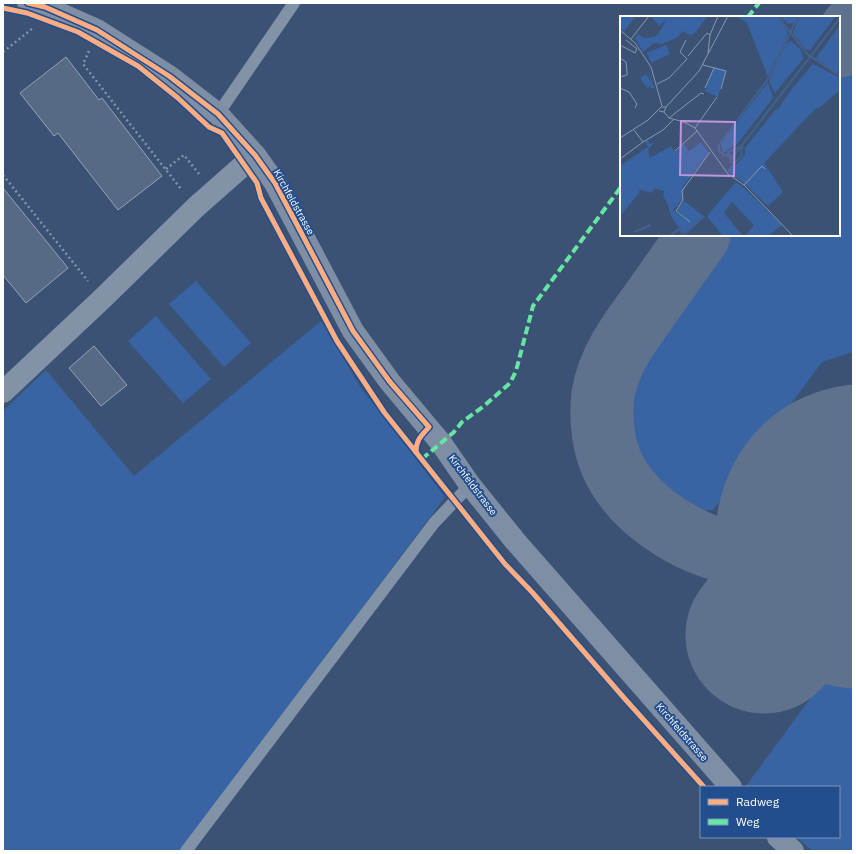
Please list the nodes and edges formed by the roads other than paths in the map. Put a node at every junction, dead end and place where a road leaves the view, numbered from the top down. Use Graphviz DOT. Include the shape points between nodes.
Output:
graph roads {
  1 [pos="294,3"];
  2 [pos="37,5"];
  3 [pos="218,114"];
  4 [pos="255,155"];
  5 [pos="3,392"];
  6 [pos="470,485"];
  7 [pos="730,786"];
  8 [pos="779,838"];
  9 [pos="186,851"];
  10 [pos="793,851"];
  1 -- 3 [label="lane"];
  2 -- 3 [label="street, Kirchfeldstrasse" via="97,30 169,76"];
  3 -- 4 [label="street, Kirchfeldstrasse"];
  4 -- 5 [label="street" via="196,207"];
  4 -- 6 [label="street, Kirchfeldstrasse" via="275,183 353,331 390,382 441,443"];
  6 -- 7 [label="street, Kirchfeldstrasse" via="526,553"];
  6 -- 9 [label="lane" via="434,523"];
  8 -- 10 [label="street"];
}
